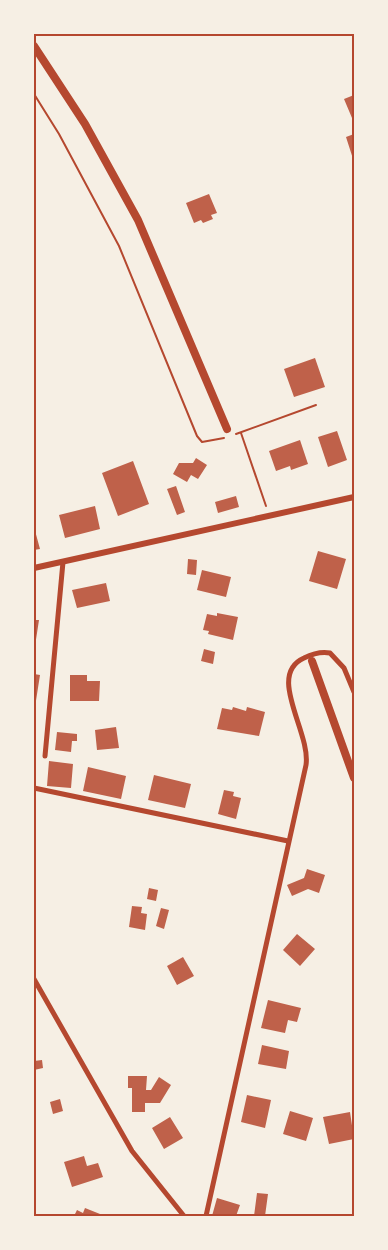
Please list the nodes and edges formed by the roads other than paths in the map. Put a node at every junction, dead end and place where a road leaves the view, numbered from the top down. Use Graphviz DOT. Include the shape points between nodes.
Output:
graph roads {
  1 [pos="34,46"];
  2 [pos="230,432"];
  3 [pos="354,497"];
  4 [pos="63,562"];
  5 [pos="34,568"];
  6 [pos="312,661"];
  7 [pos="354,692"];
  8 [pos="45,756"];
  9 [pos="354,778"];
  10 [pos="34,788"];
  11 [pos="288,841"];
  12 [pos="34,979"];
  13 [pos="184,1216"];
  14 [pos="206,1216"];
  1 -- 2 [label="main road" via="85,124 138,220"];
  3 -- 4 [label="street"];
  4 -- 5 [label="street"];
  4 -- 8 [label="street"];
  6 -- 9 [label="main road"];
  7 -- 11 [label="street" via="344,668 330,653 315,654 290,668 288,690 304,738 307,761"];
  10 -- 11 [label="street"];
  11 -- 14 [label="street"];
  12 -- 13 [label="street" via="132,1151"];
}
